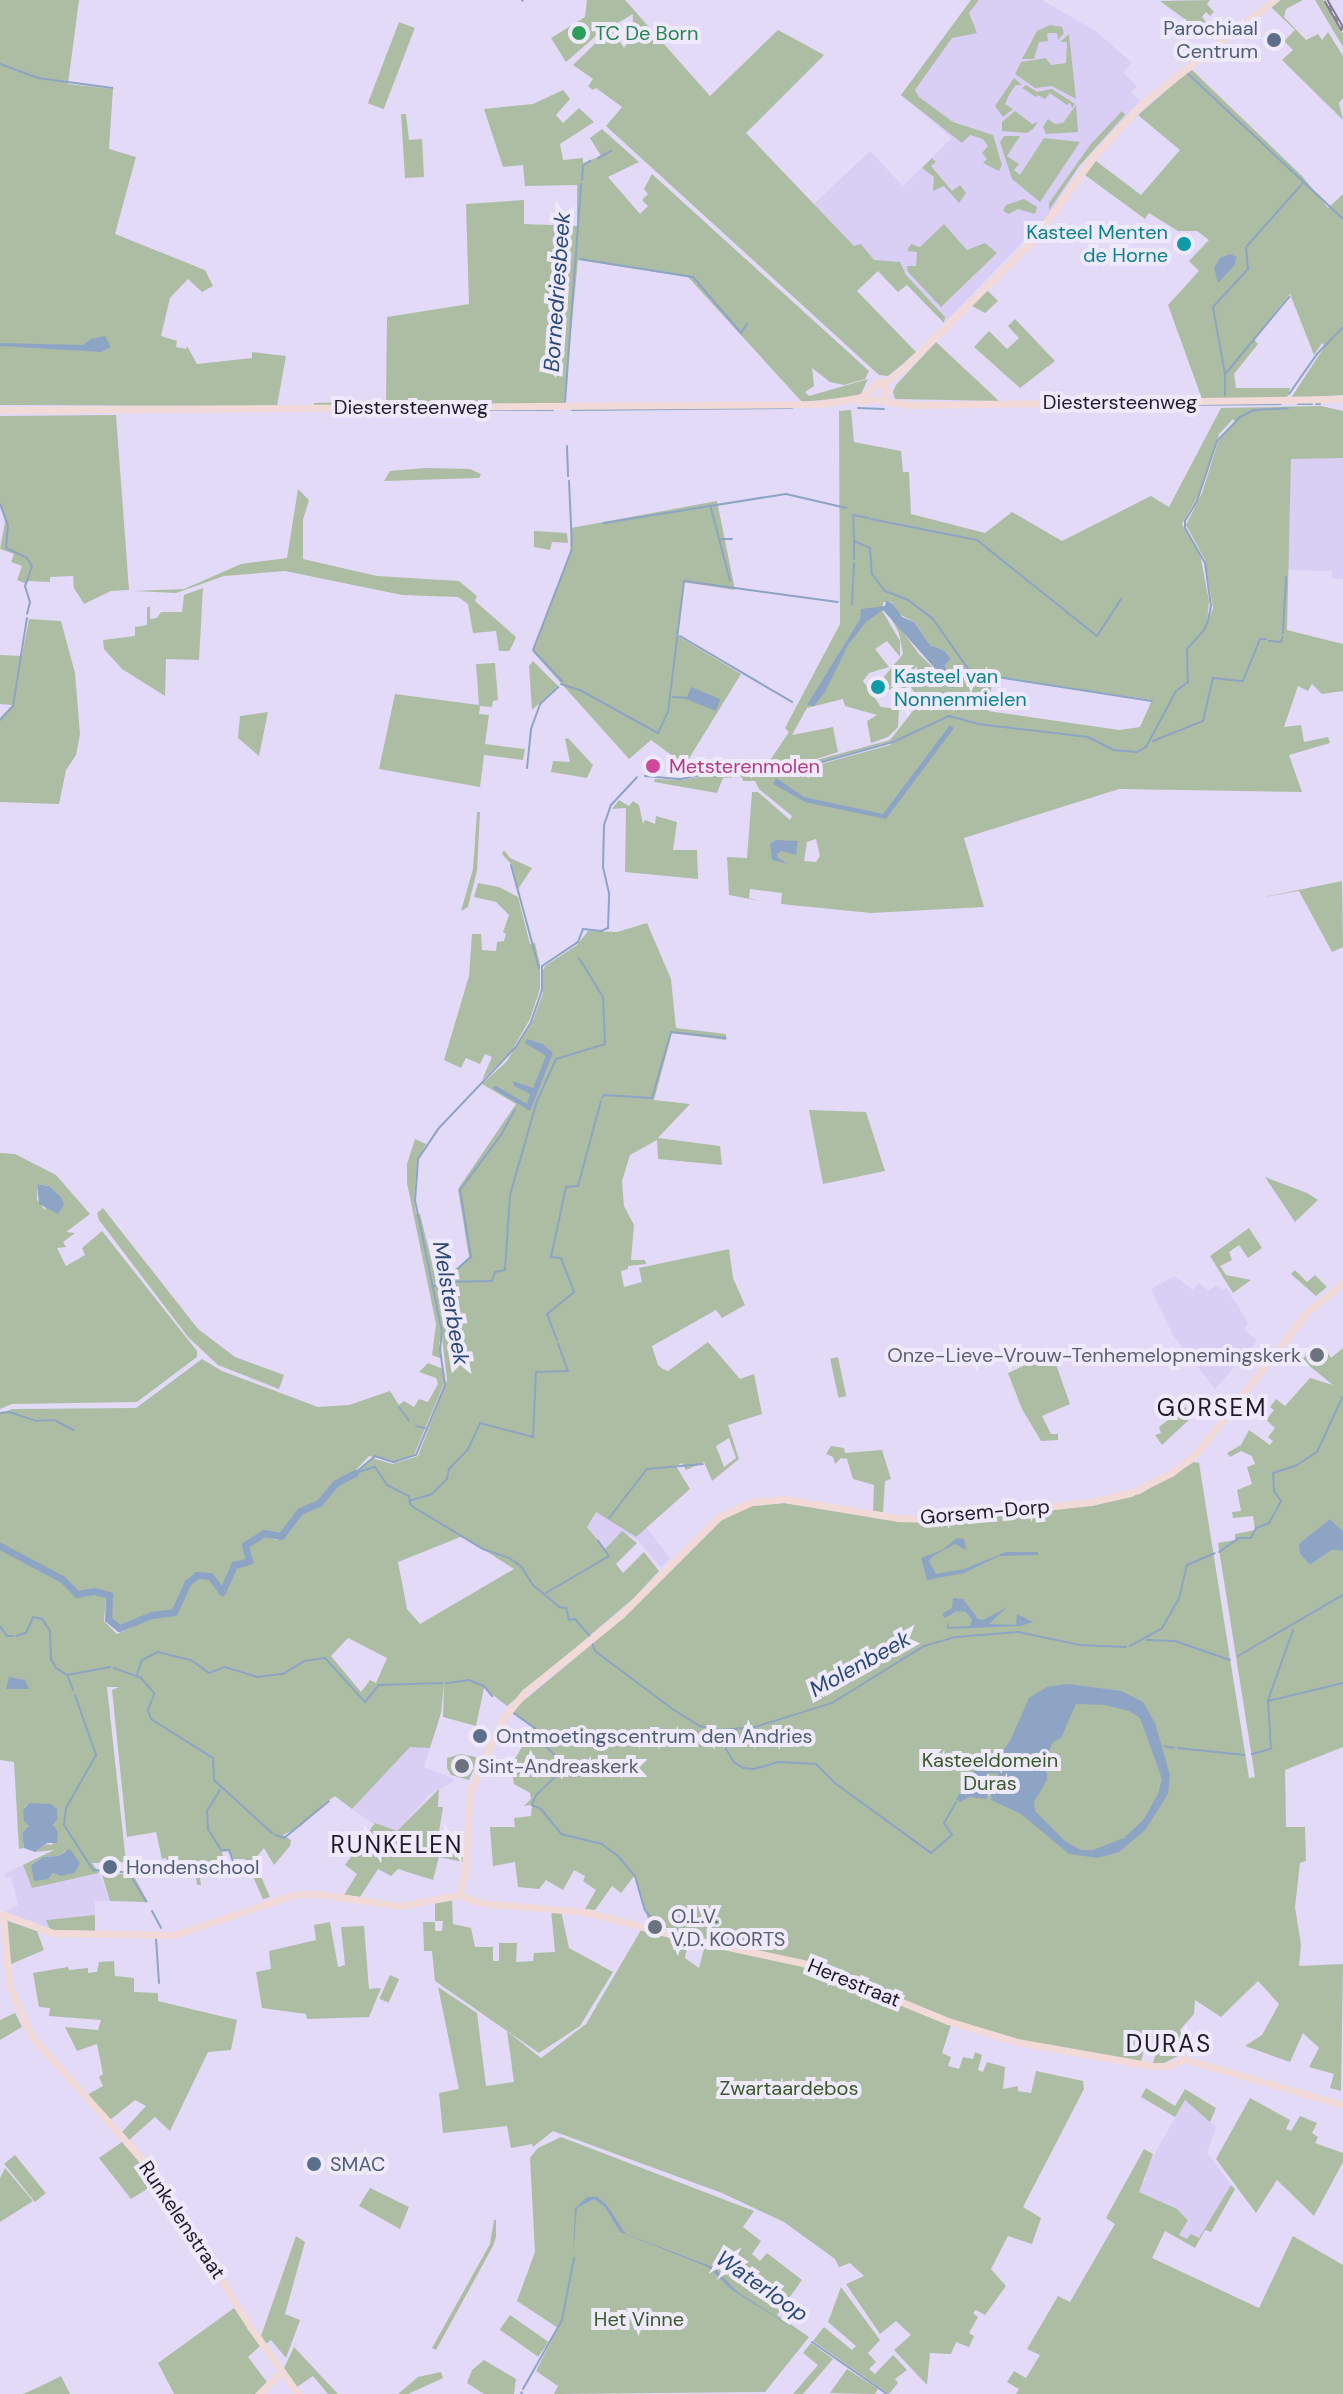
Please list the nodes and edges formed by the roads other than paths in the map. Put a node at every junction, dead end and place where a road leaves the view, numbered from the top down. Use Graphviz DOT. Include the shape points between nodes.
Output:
graph roads {
  1 [pos="1274,0"];
  2 [pos="885,392"];
  3 [pos="870,396"];
  4 [pos="1343,401"];
  5 [pos="0,410"];
  6 [pos="1343,1283"];
  7 [pos="459,1895"];
  8 [pos="2,1914"];
  9 [pos="1343,2105"];
  10 [pos="281,2372"];
  11 [pos="259,2394"];
  12 [pos="298,2394"];
  1 -- 2 [label="street" via="1144,102 1088,163 1033,240"];
  2 -- 3 [label="street, Diestersteenweg"];
  2 -- 3 [label="street" via="873,383"];
  2 -- 4 [label="street, Diestersteenweg" via="897,405"];
  3 -- 5 [label="street, Diestersteenweg" via="822,404"];
  6 -- 7 [label="street, Gorsem-Dorp" via="1306,1313 1205,1446 1150,1485 1101,1501 926,1519 784,1499 751,1502 705,1527 634,1602 518,1699 490,1741 469,1799"];
  7 -- 8 [label="street" via="400,1906 312,1894 286,1896 174,1935 53,1933"];
  7 -- 9 [label="street, Herestraat" via="481,1903 586,1912 803,1963 968,2029 1017,2042 1153,2066 1184,2059"];
  8 -- 10 [label="street, Runkelenstraat" via="7,1974 16,2008 32,2037 158,2177"];
  10 -- 11 [label="street"];
  10 -- 12 [label="street, Runkelenstraat"];
}
